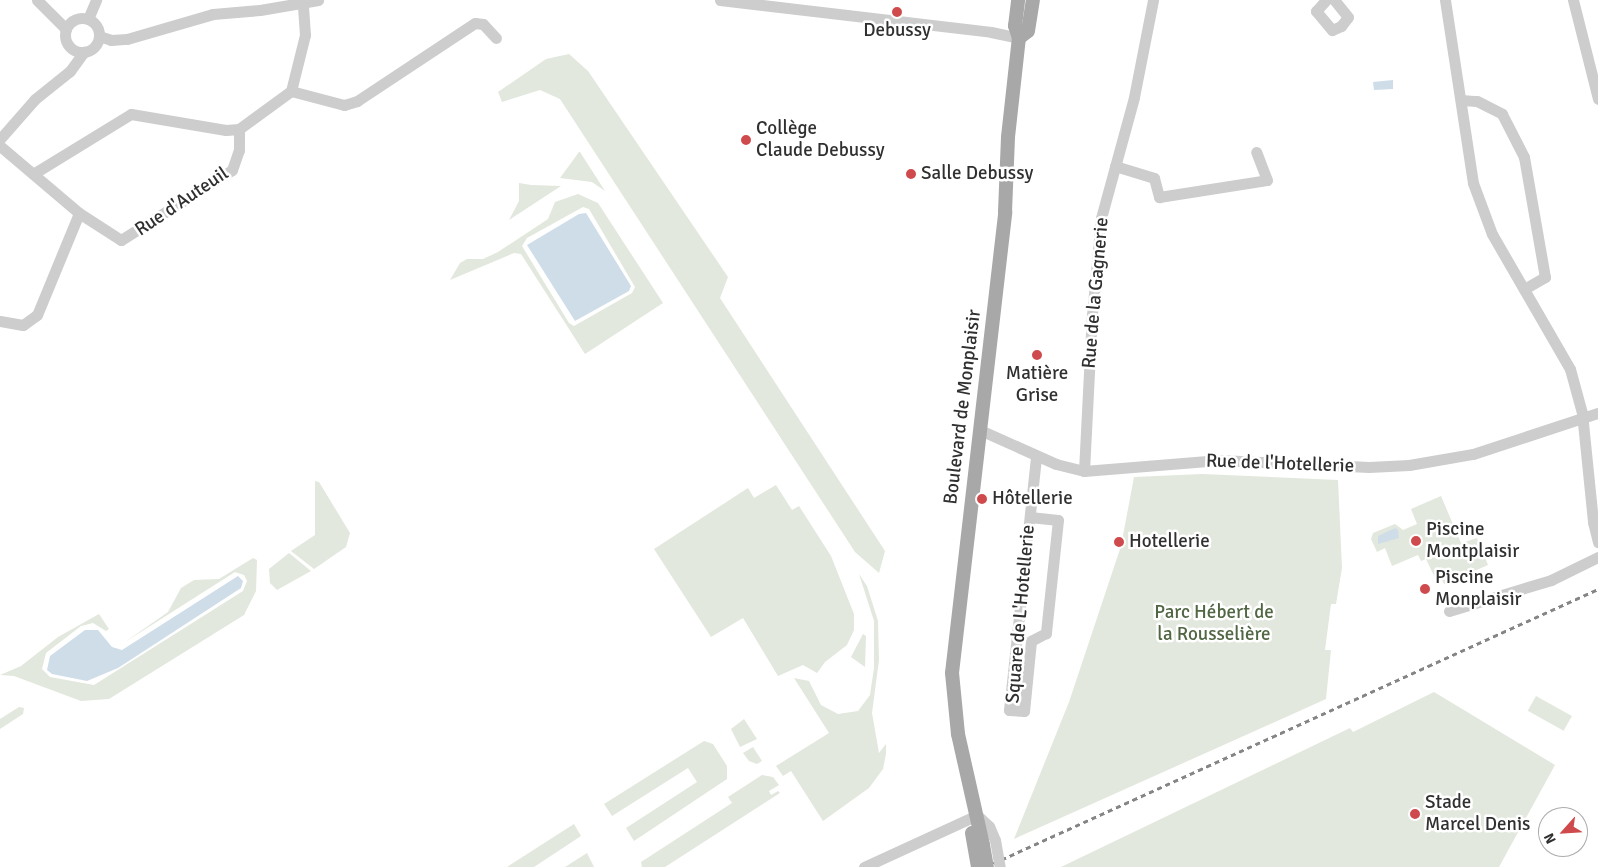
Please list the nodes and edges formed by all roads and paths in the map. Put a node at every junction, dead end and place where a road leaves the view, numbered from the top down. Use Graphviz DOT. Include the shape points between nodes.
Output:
graph roads {
  1 [pos="37,0"];
  2 [pos="318,0"];
  3 [pos="720,0"];
  4 [pos="1018,0"];
  5 [pos="1033,0"];
  6 [pos="1153,0"];
  7 [pos="1326,0"];
  8 [pos="1334,0"];
  9 [pos="1445,0"];
  10 [pos="1573,0"];
  11 [pos="95,1"];
  12 [pos="303,4"];
  13 [pos="811,5"];
  14 [pos="234,6"];
  15 [pos="88,19"];
  16 [pos="66,29"];
  17 [pos="99,36"];
  18 [pos="496,38"];
  19 [pos="1019,38"];
  20 [pos="79,51"];
  21 [pos="291,91"];
  22 [pos="1598,99"];
  23 [pos="1461,100"];
  24 [pos="239,129"];
  25 [pos="0,138"];
  26 [pos="0,146"];
  27 [pos="1256,152"];
  28 [pos="1115,166"];
  29 [pos="33,174"];
  30 [pos="79,213"];
  31 [pos="1524,289"];
  32 [pos="0,321"];
  33 [pos="1598,412"];
  34 [pos="1583,419"];
  35 [pos="980,430"];
  36 [pos="1036,456"];
  37 [pos="1084,471"];
  38 [pos="1030,517"];
  39 [pos="1598,542"];
  40 [pos="1598,557"];
  41 [pos="1449,611"];
  42 [pos="972,816"];
  43 [pos="984,844"];
  44 [pos="864,867"];
  45 [pos="978,867"];
  46 [pos="987,867"];
  47 [pos="1000,867"];
  1 -- 16 [label="street"];
  2 -- 12 [label="street"];
  3 -- 13 [label="street"];
  4 -- 19 [label="main road, Boulevard de Monplaisir" via="1015,26"];
  5 -- 19 [label="main road, Boulevard de Monplaisir" via="1028,31"];
  6 -- 28 [label="street, Rue de la Gagnerie" via="1134,97"];
  7 -- 8 [label="street" via="1316,11 1332,30 1341,26 1348,17"];
  9 -- 23 [label="street"];
  10 -- 22 [label="street"];
  11 -- 15 [label="street"];
  12 -- 14 [label="street"];
  12 -- 21 [label="street" via="304,35"];
  13 -- 19 [label="street"];
  14 -- 17 [label="street" via="127,40"];
  15 -- 16 [label="street" via="75,19"];
  15 -- 17 [label="street" via="95,24"];
  16 -- 20 [label="street" via="66,41"];
  17 -- 20 [label="street" via="93,48"];
  18 -- 21 [label="street" via="483,24 475,23 358,101 344,105"];
  19 -- 35 [label="main road, Boulevard de Monplaisir" via="1008,137 1005,212"];
  20 -- 25 [label="street" via="74,64 35,99"];
  21 -- 24 [label="street"];
  23 -- 31 [label="street" via="1478,198 1492,234"];
  23 -- 31 [label="street" via="1477,101 1502,114 1524,158 1545,277"];
  24 -- 29 [label="street" via="226,130 132,114"];
  24 -- 30 [label="street, Rue d'Auteuil" via="238,150 232,170 127,239 115,239"];
  26 -- 29 [label="street, Rue d'Auteuil"];
  27 -- 28 [label="street" via="1267,180 1159,197 1154,178"];
  28 -- 37 [label="street, Rue de la Gagnerie" via="1097,247"];
  29 -- 30 [label="street, Rue d'Auteuil"];
  30 -- 32 [label="street" via="37,315 23,325"];
  31 -- 34 [label="street" via="1570,369"];
  33 -- 34 [label="street, Rue de l'Hotellerie"];
  34 -- 37 [label="street, Rue de l'Hotellerie" via="1473,454 1409,465 1341,468 1274,461 1211,460"];
  34 -- 39 [label="street" via="1593,522"];
  35 -- 36 [label="street, Rue de l'Hotellerie"];
  35 -- 42 [label="main road, Boulevard de Monplaisir" via="952,673 954,710"];
  36 -- 37 [label="street, Rue de l'Hotellerie"];
  36 -- 38 [label="street, Square de L'Hotellerie"];
  38 -- 38 [label="street, Square de L'Hotellerie" via="1058,520 1046,633 1031,642 1024,711 1009,710"];
  40 -- 41 [label="street" via="1551,580"];
  42 -- 43 [label="main road, Boulevard de Monplaisir"];
  42 -- 44 [label="street"];
  43 -- 45 [label="main road, Boulevard de Monplaisir"];
  43 -- 46 [label="main road, Boulevard de Monplaisir, bridge"];
  43 -- 47 [label="street, bridge"];
}
